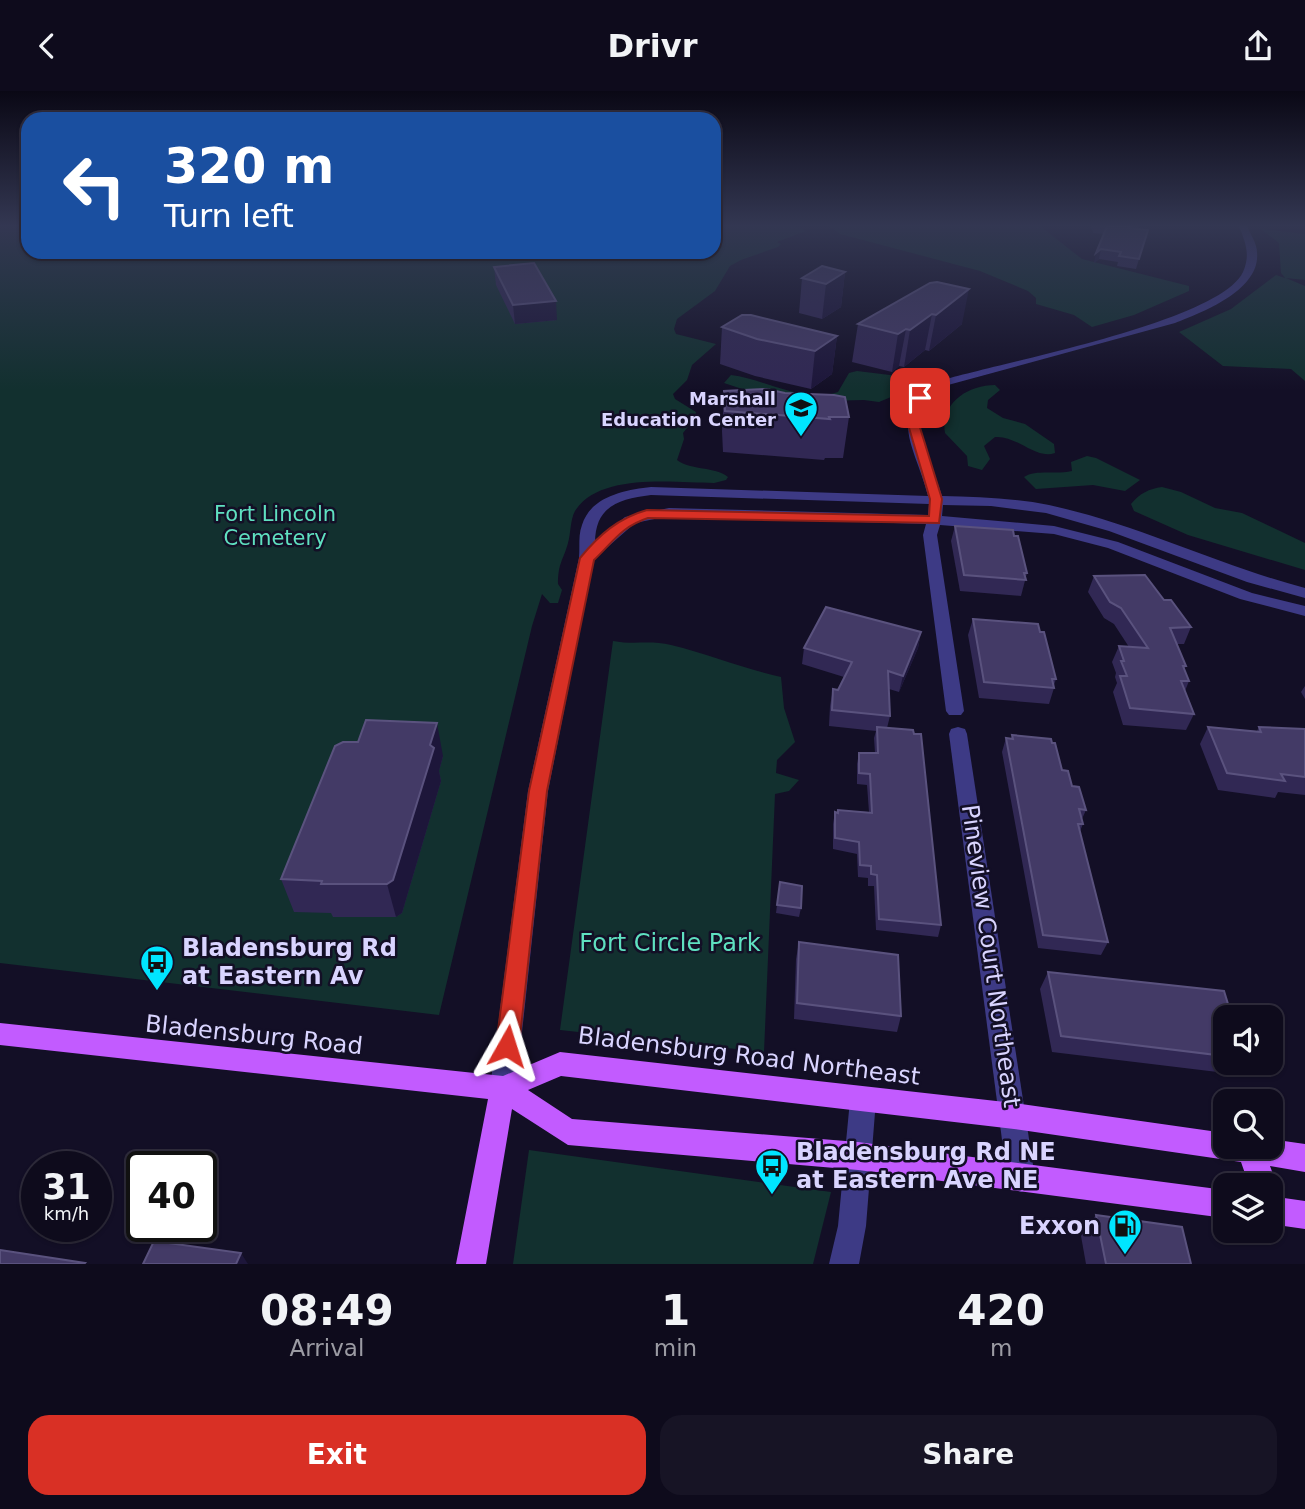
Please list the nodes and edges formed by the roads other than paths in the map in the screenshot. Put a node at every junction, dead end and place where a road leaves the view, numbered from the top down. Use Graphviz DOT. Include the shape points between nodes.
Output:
graph roads {
  1 [pos="1240,281"];
  2 [pos="936,499"];
  3 [pos="935,520"];
  4 [pos="587,558"];
  5 [pos="1305,593"];
  6 [pos="1305,611"];
  7 [pos="955,711"];
  8 [pos="958,734"];
  9 [pos="0,1034"];
  10 [pos="503,1088"];
  11 [pos="863,1100"];
  12 [pos="1014,1116"];
  13 [pos="1213,1145"];
  14 [pos="1283,1155"];
  15 [pos="858,1156"];
  16 [pos="1305,1158"];
  17 [pos="1021,1178"];
  18 [pos="1213,1203"];
  19 [pos="1283,1208"];
  20 [pos="1305,1215"];
  21 [pos="471,1264"];
  22 [pos="844,1264"];
  1 -- 2 [label="street" via="1207,306 1150,328 951,381 923,395 914,408 913,421"];
  2 -- 3 [label="street"];
  2 -- 4 [label="street" via="636,493 602,506 589,523"];
  2 -- 5 [label="street" via="1047,509"];
  3 -- 4 [label="street" via="647,514 613,530"];
  3 -- 6 [label="street" via="1028,526 1084,537 1247,596"];
  3 -- 7 [label="street" via="930,535"];
  4 -- 10 [label="street" via="538,791"];
  8 -- 12 [label="street, Pineview Court Northeast"];
  9 -- 10 [label="main road, Bladensburg Road"];
  10 -- 11 [label="main road, Bladensburg Road Northeast" via="560,1065"];
  10 -- 15 [label="main road" via="568,1132"];
  10 -- 21 [label="main road"];
  11 -- 12 [label="main road, Bladensburg Road Northeast"];
  11 -- 15 [label="street"];
  12 -- 13 [label="main road, Bladensburg Road Northeast"];
  12 -- 17 [label="street, Pineview Court Northeast"];
  14 -- 16 [label="main road, Bladensburg Road Northeast"];
  15 -- 17 [label="main road"];
  15 -- 22 [label="street"];
  17 -- 18 [label="main road"];
  19 -- 20 [label="main road"];
}
